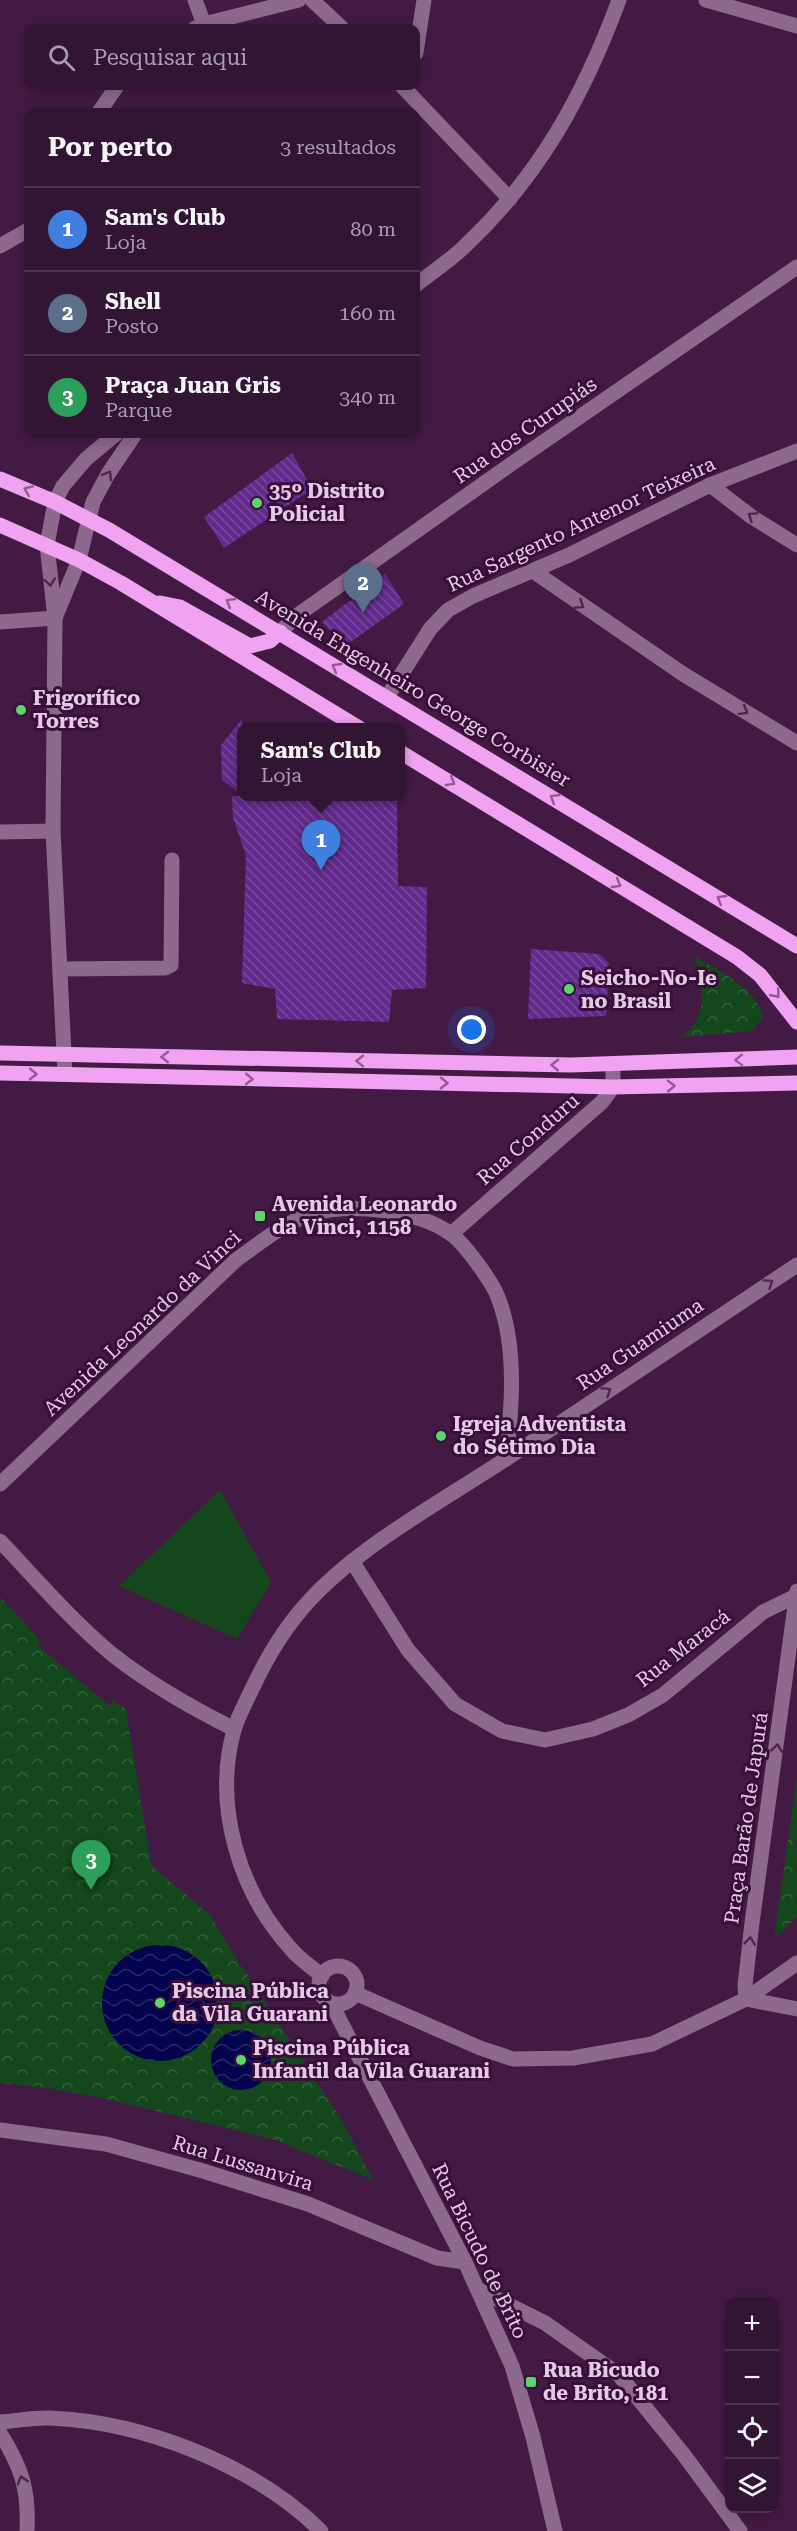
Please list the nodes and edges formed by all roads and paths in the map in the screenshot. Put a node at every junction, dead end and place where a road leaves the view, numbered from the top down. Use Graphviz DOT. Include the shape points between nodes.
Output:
graph roads {
  1 [pos="195,0"];
  2 [pos="299,0"];
  3 [pos="312,0"];
  4 [pos="424,0"];
  5 [pos="620,0"];
  6 [pos="706,0"];
  7 [pos="200,24"];
  8 [pos="208,24"];
  9 [pos="338,24"];
  10 [pos="420,26"];
  11 [pos="797,26"];
  12 [pos="114,90"];
  13 [pos="409,90"];
  14 [pos="102,108"];
  15 [pos="510,198"];
  16 [pos="24,232"];
  17 [pos="0,246"];
  18 [pos="797,267"];
  19 [pos="420,282"];
  20 [pos="111,438"];
  21 [pos="132,438"];
  22 [pos="797,451"];
  23 [pos="0,478"];
  24 [pos="710,485"];
  25 [pos="55,502"];
  26 [pos="88,519"];
  27 [pos="0,525"];
  28 [pos="797,544"];
  29 [pos="46,545"];
  30 [pos="79,560"];
  31 [pos="533,571"];
  32 [pos="151,602"];
  33 [pos="55,618"];
  34 [pos="0,622"];
  35 [pos="280,632"];
  36 [pos="387,697"];
  37 [pos="351,723"];
  38 [pos="797,743"];
  39 [pos="405,755"];
  40 [pos="53,831"];
  41 [pos="0,832"];
  42 [pos="172,860"];
  43 [pos="797,946"];
  44 [pos="60,969"];
  45 [pos="797,1022"];
  46 [pos="0,1053"];
  47 [pos="65,1055"];
  48 [pos="797,1057"];
  49 [pos="613,1065"];
  50 [pos="0,1073"];
  51 [pos="65,1074"];
  52 [pos="797,1083"];
  53 [pos="613,1087"];
  54 [pos="451,1234"];
  55 [pos="797,1265"];
  56 [pos="506,1459"];
  57 [pos="0,1484"];
  58 [pos="0,1541"];
  59 [pos="352,1561"];
  60 [pos="797,1593"];
  61 [pos="234,1729"];
  62 [pos="797,1962"];
  63 [pos="322,1976"];
  64 [pos="355,1993"];
  65 [pos="746,1999"];
  66 [pos="331,2003"];
  67 [pos="797,2009"];
  68 [pos="0,2130"];
  69 [pos="465,2262"];
  70 [pos="477,2289"];
  71 [pos="0,2422"];
  72 [pos="0,2433"];
  73 [pos="27,2531"];
  74 [pos="321,2531"];
  75 [pos="555,2531"];
  76 [pos="740,2531"];
  1 -- 7 [label="street"];
  2 -- 8 [label="street"];
  3 -- 9 [label="street"];
  4 -- 10 [label="street"];
  5 -- 15 [label="street" via="577,100 544,155"];
  6 -- 11 [label="street"];
  12 -- 14 [label="street"];
  13 -- 15 [label="street"];
  15 -- 19 [label="street" via="465,246"];
  16 -- 17 [label="street"];
  18 -- 35 [label="street, Rua dos Curupiás" via="507,467 299,614"];
  20 -- 25 [label="street" via="86,459"];
  26 -- 21 [label="street, one-way" via="108,474"];
  22 -- 24 [label="street, Rua Sargento Antenor Teixeira"];
  25 -- 23 [label="main road, Avenida Engenheiro George Corbisier, one-way"];
  28 -- 24 [label="street, one-way"];
  24 -- 31 [label="street, Rua Sargento Antenor Teixeira"];
  25 -- 26 [label="main road, Avenida Engenheiro George Corbisier"];
  25 -- 29 [label="street"];
  26 -- 30 [label="street"];
  35 -- 26 [label="main road, Avenida Engenheiro George Corbisier, one-way"];
  27 -- 29 [label="main road"];
  29 -- 30 [label="main road"];
  29 -- 33 [label="street, one-way"];
  30 -- 32 [label="main road"];
  30 -- 33 [label="street"];
  31 -- 36 [label="street, Rua Sargento Antenor Teixeira" via="448,610 430,629"];
  31 -- 38 [label="street, one-way" via="683,674"];
  32 -- 35 [label="main road" via="180,607 250,646 270,641"];
  32 -- 37 [label="main road"];
  33 -- 34 [label="street"];
  33 -- 40 [label="street"];
  36 -- 35 [label="main road, Avenida Engenheiro George Corbisier, one-way"];
  43 -- 36 [label="main road, Avenida Engenheiro George Corbisier, one-way"];
  39 -- 45 [label="main road, one-way" via="737,957 760,975"];
  40 -- 41 [label="street"];
  40 -- 44 [label="street"];
  42 -- 44 [label="street" via="171,965"];
  44 -- 47 [label="street"];
  46 -- 47 [label="main road"];
  49 -- 47 [label="main road, one-way"];
  47 -- 51 [label="street"];
  48 -- 49 [label="main road, one-way"];
  49 -- 53 [label="street"];
  50 -- 51 [label="main road, one-way"];
  51 -- 53 [label="main road, one-way"];
  53 -- 52 [label="main road, one-way"];
  53 -- 54 [label="street, Rua Conduru" via="602,1102"];
  54 -- 56 [label="street, Avenida Leonardo da Vinci" via="480,1267 499,1300 511,1355"];
  54 -- 57 [label="street, Avenida Leonardo da Vinci" via="411,1216 364,1208 314,1214 272,1234 236,1260"];
  56 -- 55 [label="street, Rua Guamiuma, one-way"];
  56 -- 59 [label="street"];
  58 -- 61 [label="street" via="78,1624 115,1656 192,1708"];
  59 -- 60 [label="street, Rua Maracá" via="408,1650 454,1704 502,1731 544,1740 593,1729 663,1695 763,1612"];
  59 -- 61 [label="street" via="278,1637"];
  65 -- 60 [label="street, Praça Barão de Japurá, one-way" via="752,1923"];
  61 -- 63 [label="street" via="228,1803 233,1842 247,1885 291,1950"];
  62 -- 65 [label="street"];
  63 -- 64 [label="street" via="332,1967 345,1967 356,1982"];
  63 -- 66 [label="street" via="321,1995"];
  64 -- 65 [label="street" via="513,2059 573,2058 652,2044"];
  64 -- 66 [label="street" via="347,2002"];
  65 -- 67 [label="street"];
  66 -- 69 [label="street, Rua Bicudo de Brito"];
  68 -- 69 [label="street, Rua Lussanvira" via="106,2144 203,2170 308,2204 437,2258"];
  69 -- 70 [label="street, Rua Bicudo de Brito"];
  70 -- 75 [label="street, Rua Bicudo de Brito" via="512,2366"];
  70 -- 76 [label="street" via="545,2324 619,2374"];
  71 -- 74 [label="street" via="49,2418 152,2434 212,2459 268,2489"];
  73 -- 72 [label="street, one-way" via="28,2501 16,2460"];
}
